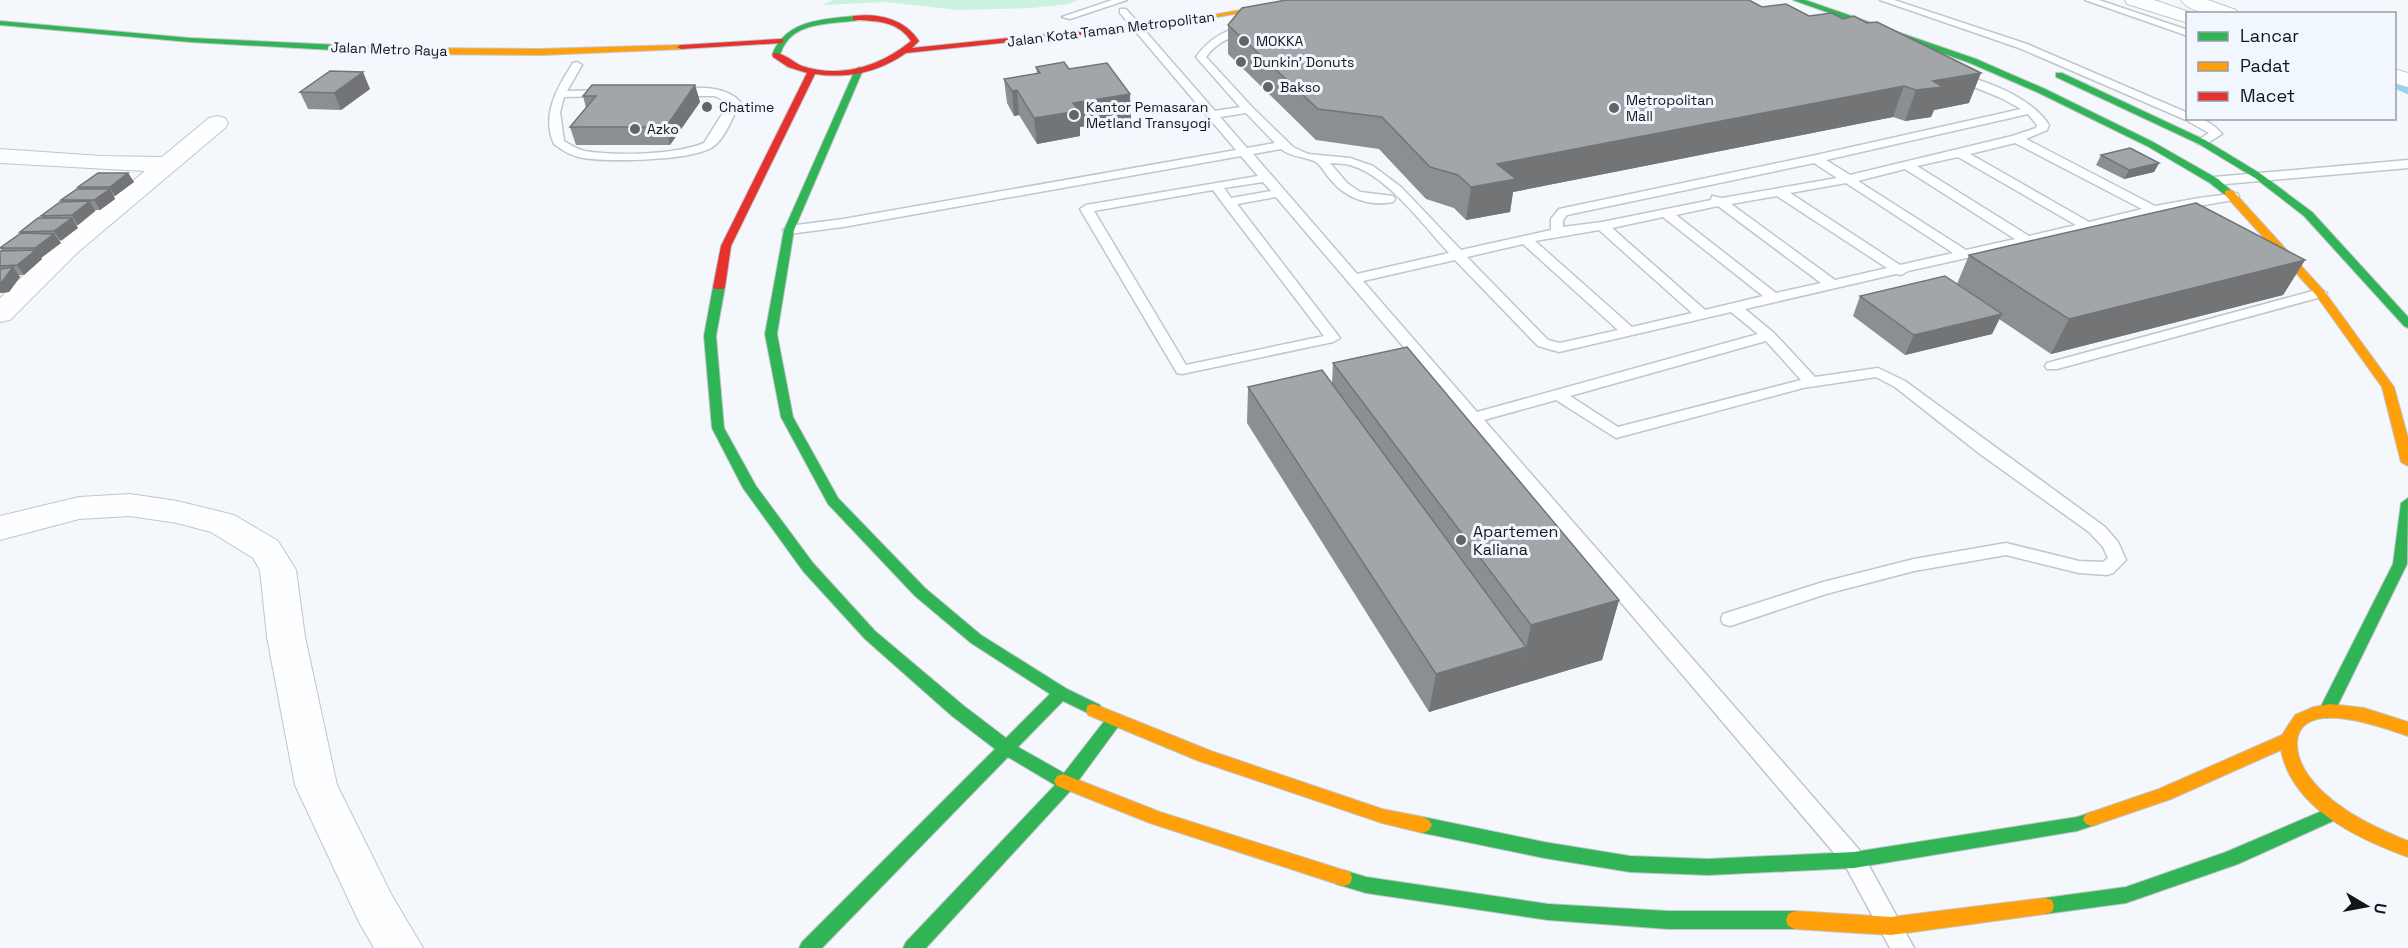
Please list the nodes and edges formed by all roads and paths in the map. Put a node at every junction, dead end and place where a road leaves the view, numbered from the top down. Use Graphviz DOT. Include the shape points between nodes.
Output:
graph roads {
  1 [pos="1312,0"];
  2 [pos="1797,0"];
  3 [pos="1885,0"];
  4 [pos="2090,0"];
  5 [pos="2134,0"];
  6 [pos="2190,0"];
  7 [pos="1123,5"];
  8 [pos="1871,6"];
  9 [pos="1141,9"];
  10 [pos="2223,12"];
  11 [pos="2186,17"];
  12 [pos="1061,18"];
  13 [pos="0,23"];
  14 [pos="1136,27"];
  15 [pos="1258,28"];
  16 [pos="2186,33"];
  17 [pos="780,41"];
  18 [pos="909,51"];
  19 [pos="776,55"];
  20 [pos="742,57"];
  21 [pos="576,65"];
  22 [pos="859,70"];
  23 [pos="1942,70"];
  24 [pos="812,71"];
  25 [pos="618,93"];
  26 [pos="663,93"];
  27 [pos="560,94"];
  28 [pos="1247,109"];
  29 [pos="2029,110"];
  30 [pos="1212,115"];
  31 [pos="2186,117"];
  32 [pos="2194,120"];
  33 [pos="217,123"];
  34 [pos="2016,140"];
  35 [pos="2202,142"];
  36 [pos="1284,145"];
  37 [pos="1244,153"];
  38 [pos="1960,153"];
  39 [pos="0,156"];
  40 [pos="26,157"];
  41 [pos="1816,159"];
  42 [pos="1321,160"];
  43 [pos="166,164"];
  44 [pos="2408,164"];
  45 [pos="1906,165"];
  46 [pos="0,175"];
  47 [pos="2258,176"];
  48 [pos="1265,177"];
  49 [pos="1850,179"];
  50 [pos="2214,181"];
  51 [pos="1696,184"];
  52 [pos="1216,186"];
  53 [pos="1780,192"];
  54 [pos="1279,193"];
  55 [pos="2233,196"];
  56 [pos="1389,199"];
  57 [pos="1228,202"];
  58 [pos="1720,202"];
  59 [pos="2155,211"];
  60 [pos="1667,214"];
  61 [pos="1602,226"];
  62 [pos="2089,227"];
  63 [pos="789,230"];
  64 [pos="1557,232"];
  65 [pos="1526,240"];
  66 [pos="2030,242"];
  67 [pos="1964,254"];
  68 [pos="1458,255"];
  69 [pos="1901,271"];
  70 [pos="1353,279"];
  71 [pos="1833,285"];
  72 [pos="2320,293"];
  73 [pos="1775,299"];
  74 [pos="1736,308"];
  75 [pos="0,314"];
  76 [pos="1703,315"];
  77 [pos="2408,324"];
  78 [pos="1629,332"];
  79 [pos="1769,336"];
  80 [pos="2052,366"];
  81 [pos="1811,382"];
  82 [pos="1558,395"];
  83 [pos="1473,418"];
  84 [pos="2408,462"];
  85 [pos="2408,502"];
  86 [pos="0,528"];
  87 [pos="1730,619"];
  88 [pos="1061,693"];
  89 [pos="2326,712"];
  90 [pos="1115,720"];
  91 [pos="2408,729"];
  92 [pos="2289,739"];
  93 [pos="1008,749"];
  94 [pos="1067,783"];
  95 [pos="2336,812"];
  96 [pos="2408,849"];
  97 [pos="1854,860"];
  98 [pos="1891,926"];
  99 [pos="399,948"];
  100 [pos="809,948"];
  101 [pos="913,948"];
  102 [pos="1902,948"];
  1 -- 14 [label="street, Jalan Kota Taman Metropolitan"];
  2 -- 50 [label="street" via="1973,61 2150,144"];
  3 -- 31 [label="lane" via="2023,46"];
  4 -- 16 [label="lane"];
  5 -- 11 [label="street"];
  6 -- 10 [label="street"];
  7 -- 9 [label="street, Jalan Kota Taman Metropolitan"];
  7 -- 12 [label="street, Jalan Kota Taman Metropolitan"];
  7 -- 14 [label="lane"];
  8 -- 35 [label="street" via="2046,69"];
  13 -- 17 [label="street, Jalan Metro Raya" via="118,36 386,51 510,52"];
  14 -- 18 [label="street, Jalan Kota Taman Metropolitan"];
  14 -- 30 [label="lane"];
  15 -- 28 [label="lane" via="1220,38 1201,57"];
  17 -- 18 [label="street" via="812,24 856,18 891,21 918,32"];
  17 -- 19 [label="street"];
  18 -- 22 [label="street, Jalan Kota Taman Metropolitan" via="889,62"];
  19 -- 20 [label="street"];
  19 -- 24 [label="street, Jalan Kota Taman Metropolitan" via="788,65"];
  21 -- 27 [label="lane"];
  22 -- 24 [label="street, Jalan Kota Taman Metropolitan"];
  22 -- 63 [label="street"];
  23 -- 29 [label="lane"];
  24 -- 93 [label="street" via="726,246 710,336 718,428 750,488 808,567 870,635"];
  25 -- 27 [label="lane"];
  26 -- 27 [label="lane" via="719,93 735,102 708,144 690,152 600,156 582,154 558,142 554,112"];
  28 -- 30 [label="lane"];
  28 -- 36 [label="lane"];
  29 -- 34 [label="lane" via="2041,120 2041,130"];
  29 -- 41 [label="lane"];
  30 -- 37 [label="lane"];
  32 -- 35 [label="lane" via="2216,134"];
  33 -- 43 [label="street"];
  34 -- 38 [label="lane"];
  34 -- 59 [label="lane"];
  35 -- 47 [label="street"];
  36 -- 37 [label="lane"];
  36 -- 42 [label="lane" via="1298,154"];
  37 -- 48 [label="lane"];
  37 -- 63 [label="lane"];
  38 -- 45 [label="lane"];
  38 -- 62 [label="lane"];
  39 -- 40 [label="street"];
  40 -- 43 [label="street"];
  40 -- 46 [label="street"];
  41 -- 49 [label="lane"];
  41 -- 51 [label="lane"];
  42 -- 56 [label="lane" via="1346,190 1359,197"];
  42 -- 68 [label="lane" via="1355,163 1370,169"];
  43 -- 75 [label="street" via="69,246"];
  44 -- 47 [label="lane"];
  45 -- 49 [label="lane"];
  45 -- 66 [label="lane"];
  47 -- 50 [label="lane"];
  47 -- 77 [label="street" via="2308,214"];
  48 -- 52 [label="lane"];
  48 -- 54 [label="lane"];
  49 -- 53 [label="lane"];
  49 -- 67 [label="lane"];
  50 -- 55 [label="street"];
  51 -- 58 [label="lane"];
  51 -- 64 [label="lane" via="1563,212 1557,219"];
  52 -- 57 [label="lane"];
  52 -- 57 [label="lane" via="1086,209 1182,370 1333,338"];
  53 -- 58 [label="lane"];
  53 -- 69 [label="lane"];
  54 -- 57 [label="lane"];
  54 -- 70 [label="lane"];
  55 -- 59 [label="lane"];
  55 -- 72 [label="street"];
  58 -- 60 [label="lane"];
  58 -- 71 [label="lane"];
  59 -- 62 [label="lane"];
  60 -- 61 [label="lane"];
  60 -- 73 [label="lane"];
  61 -- 64 [label="lane"];
  61 -- 76 [label="lane"];
  62 -- 66 [label="lane"];
  63 -- 88 [label="street" via="771,334 787,417 833,501 920,592 968,633"];
  64 -- 65 [label="lane"];
  65 -- 68 [label="lane"];
  65 -- 78 [label="lane"];
  66 -- 67 [label="lane"];
  67 -- 69 [label="lane"];
  68 -- 70 [label="lane"];
  68 -- 78 [label="lane" via="1543,343 1559,348"];
  69 -- 71 [label="lane"];
  70 -- 83 [label="lane"];
  71 -- 73 [label="lane"];
  72 -- 80 [label="lane"];
  72 -- 84 [label="street" via="2388,387"];
  73 -- 74 [label="lane"];
  74 -- 76 [label="lane"];
  74 -- 79 [label="lane"];
  76 -- 78 [label="lane"];
  79 -- 81 [label="lane"];
  79 -- 82 [label="lane"];
  81 -- 82 [label="lane" via="1614,433"];
  81 -- 87 [label="lane" via="1875,372 1900,384 2095,528 2110,543 2117,560 2107,569 2091,569 2006,549 1914,565 1823,588"];
  82 -- 83 [label="lane"];
  83 -- 97 [label="lane"];
  85 -- 89 [label="street" via="2400,564"];
  86 -- 99 [label="street" via="79,508 130,505 222,523 266,550 278,570 286,637 316,785 375,908"];
  88 -- 90 [label="street"];
  88 -- 93 [label="street"];
  89 -- 91 [label="street" via="2350,712"];
  89 -- 92 [label="street" via="2307,716 2295,726"];
  90 -- 94 [label="street"];
  90 -- 97 [label="street" via="1205,756 1382,816 1544,850 1630,864 1708,867"];
  92 -- 95 [label="street" via="2290,756 2300,774"];
  92 -- 97 [label="street" via="2165,794 2077,824"];
  93 -- 94 [label="street"];
  93 -- 100 [label="street"];
  94 -- 98 [label="street" via="1156,818 1366,885 1548,912 1668,920 1774,919"];
  94 -- 101 [label="street"];
  95 -- 96 [label="street" via="2362,829"];
  95 -- 98 [label="street" via="2232,858 2126,894"];
  97 -- 98 [label="lane"];
  98 -- 102 [label="lane"];
}
